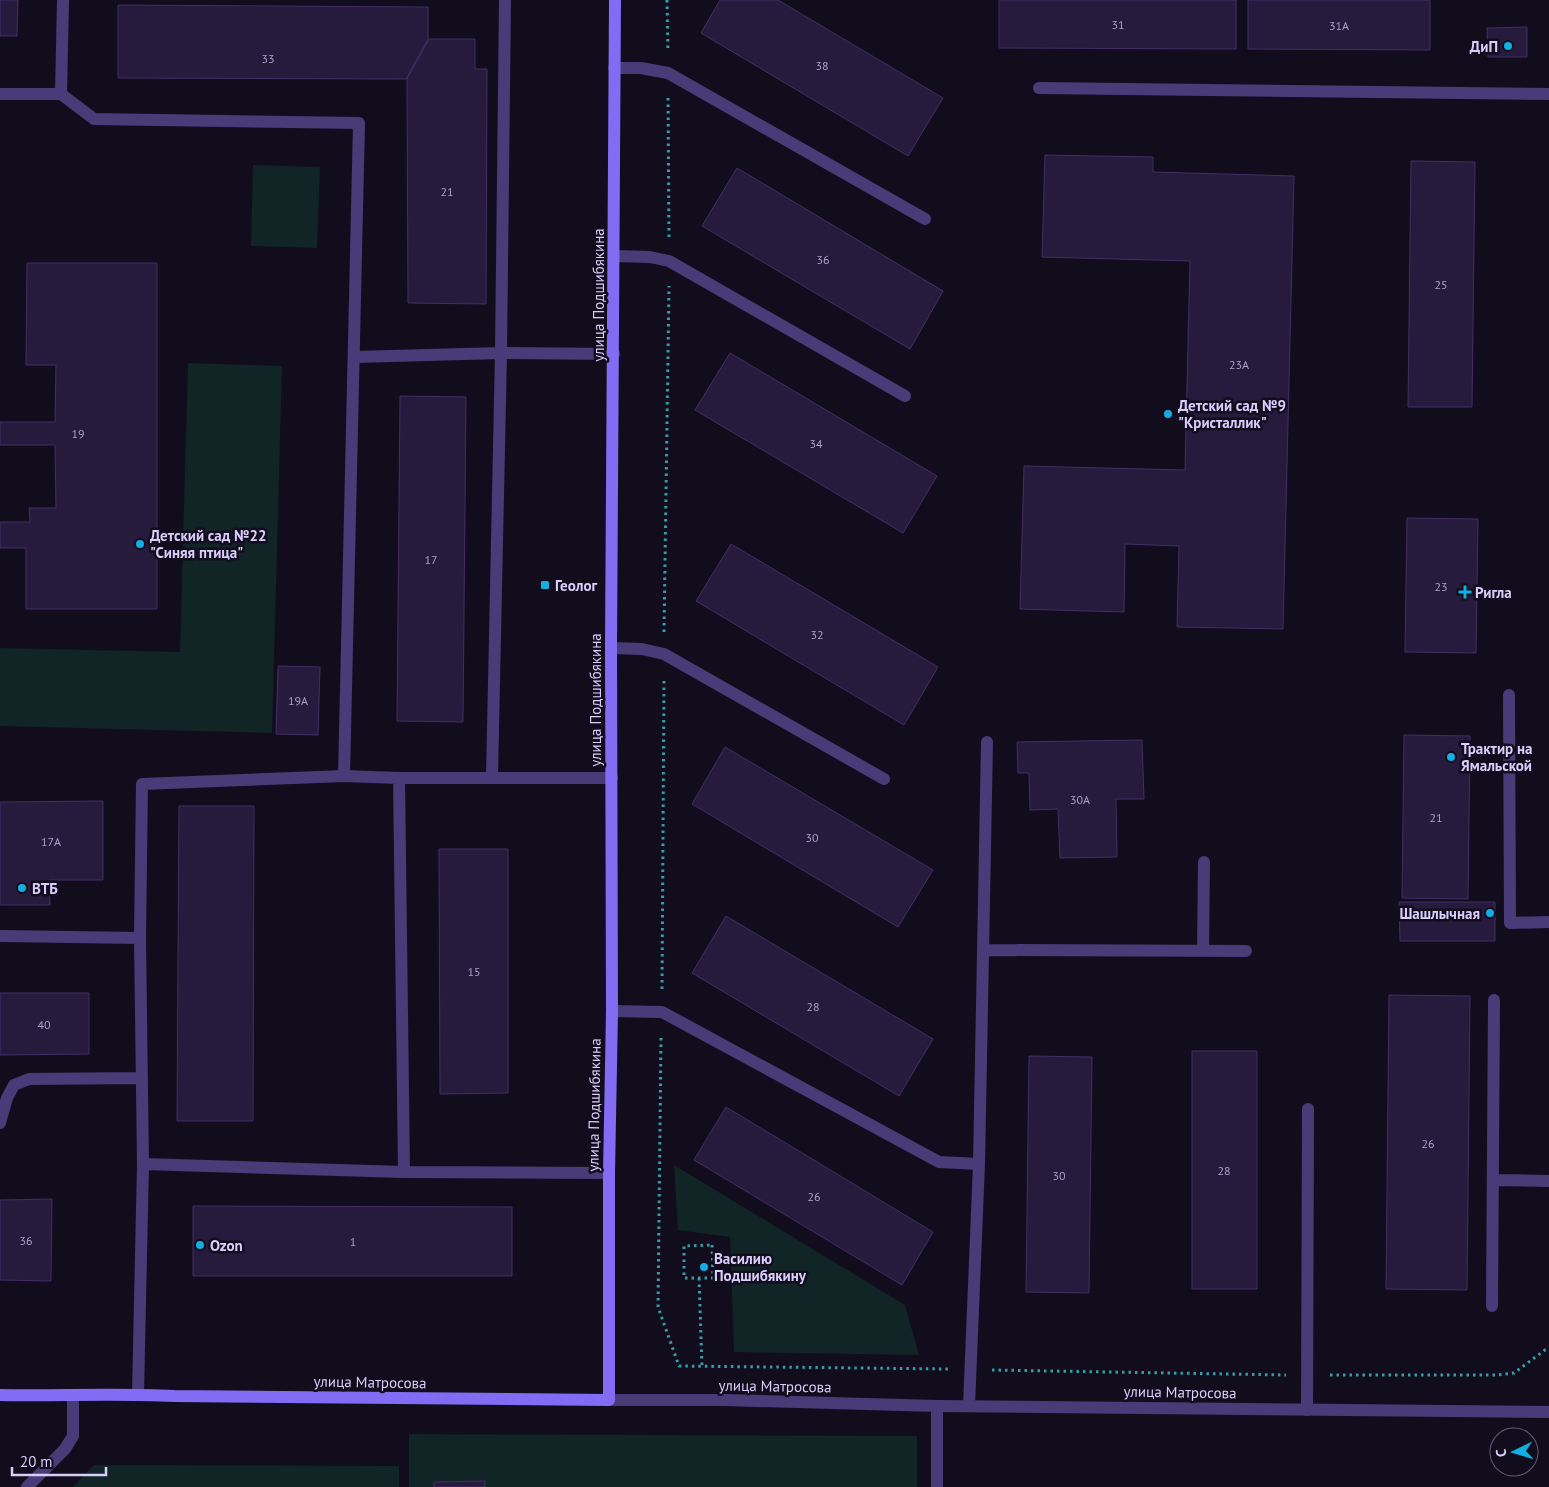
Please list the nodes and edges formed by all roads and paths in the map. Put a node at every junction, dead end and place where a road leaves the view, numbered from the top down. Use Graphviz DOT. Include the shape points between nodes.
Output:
graph roads {
  1 [pos="63,0"];
  2 [pos="505,0"];
  3 [pos="615,0"];
  4 [pos="667,0"];
  5 [pos="614,68"];
  6 [pos="668,73"];
  7 [pos="1039,88"];
  8 [pos="0,94"];
  9 [pos="61,94"];
  10 [pos="1549,94"];
  11 [pos="925,218"];
  12 [pos="614,256"];
  13 [pos="669,261"];
  14 [pos="501,354"];
  15 [pos="614,354"];
  16 [pos="354,357"];
  17 [pos="905,396"];
  18 [pos="611,648"];
  19 [pos="664,654"];
  20 [pos="1508,695"];
  21 [pos="987,742"];
  22 [pos="344,776"];
  23 [pos="492,777"];
  24 [pos="400,778"];
  25 [pos="612,778"];
  26 [pos="884,779"];
  27 [pos="1204,862"];
  28 [pos="1549,922"];
  29 [pos="0,936"];
  30 [pos="140,938"];
  31 [pos="984,950"];
  32 [pos="1203,951"];
  33 [pos="1246,952"];
  34 [pos="1494,1000"];
  35 [pos="612,1011"];
  36 [pos="662,1012"];
  37 [pos="142,1078"];
  38 [pos="1308,1109"];
  39 [pos="0,1123"];
  40 [pos="144,1164"];
  41 [pos="979,1164"];
  42 [pos="404,1172"];
  43 [pos="609,1172"];
  44 [pos="1493,1180"];
  45 [pos="1549,1181"];
  46 [pos="699,1278"];
  47 [pos="1492,1306"];
  48 [pos="1549,1350"];
  49 [pos="702,1366"];
  50 [pos="971,1370"];
  51 [pos="1307,1375"];
  52 [pos="138,1394"];
  53 [pos="0,1395"];
  54 [pos="73,1396"];
  55 [pos="608,1400"];
  56 [pos="937,1406"];
  57 [pos="969,1406"];
  58 [pos="1307,1410"];
  59 [pos="1549,1412"];
  60 [pos="27,1487"];
  61 [pos="936,1487"];
  1 -- 9 [label="street"];
  2 -- 14 [label="street"];
  3 -- 5 [label="main road, улица Подшибякина"];
  4 -- 6 [label="path"];
  5 -- 6 [label="street"];
  5 -- 12 [label="main road, улица Подшибякина"];
  6 -- 11 [label="street"];
  6 -- 13 [label="path"];
  7 -- 10 [label="street"];
  8 -- 9 [label="street"];
  9 -- 16 [label="street" via="94,119 359,123"];
  12 -- 13 [label="street"];
  12 -- 15 [label="main road, улица Подшибякина"];
  13 -- 17 [label="street"];
  13 -- 19 [label="path"];
  14 -- 15 [label="street"];
  14 -- 16 [label="street"];
  14 -- 23 [label="street"];
  15 -- 18 [label="main road, улица Подшибякина"];
  16 -- 22 [label="street"];
  18 -- 19 [label="street"];
  18 -- 25 [label="main road, улица Подшибякина"];
  19 -- 26 [label="street"];
  19 -- 36 [label="path"];
  20 -- 28 [label="street" via="1510,923"];
  21 -- 31 [label="street"];
  22 -- 24 [label="street"];
  22 -- 30 [label="street" via="142,784"];
  23 -- 24 [label="street"];
  23 -- 25 [label="street"];
  24 -- 42 [label="street"];
  25 -- 35 [label="main road, улица Подшибякина"];
  27 -- 32 [label="street"];
  29 -- 30 [label="street"];
  30 -- 37 [label="street"];
  31 -- 32 [label="street"];
  31 -- 41 [label="street"];
  32 -- 33 [label="street"];
  34 -- 44 [label="street"];
  35 -- 36 [label="street"];
  35 -- 43 [label="main road, улица Подшибякина"];
  36 -- 41 [label="street" via="939,1162"];
  36 -- 49 [label="path" via="658,1307 679,1366"];
  37 -- 39 [label="street" via="28,1078 14,1085"];
  37 -- 40 [label="street"];
  38 -- 51 [label="street"];
  40 -- 42 [label="street"];
  40 -- 52 [label="street"];
  41 -- 50 [label="street"];
  42 -- 43 [label="street"];
  43 -- 55 [label="main road, улица Подшибякина"];
  44 -- 45 [label="street"];
  44 -- 47 [label="street"];
  46 -- 46 [label="path" via="684,1278 684,1246 712,1245 713,1278"];
  46 -- 49 [label="path"];
  48 -- 51 [label="path" via="1514,1373 1506,1374"];
  49 -- 50 [label="path"];
  50 -- 51 [label="path"];
  50 -- 57 [label="street"];
  51 -- 58 [label="street"];
  52 -- 54 [label="main road, улица Матросова"];
  52 -- 55 [label="main road, улица Матросова"];
  53 -- 54 [label="main road, улица Матросова"];
  54 -- 60 [label="street" via="73,1436 65,1449"];
  55 -- 56 [label="street, улица Матросова"];
  56 -- 57 [label="street, улица Матросова"];
  56 -- 61 [label="street"];
  57 -- 58 [label="street, улица Матросова"];
  58 -- 59 [label="street, улица Матросова"];
}
